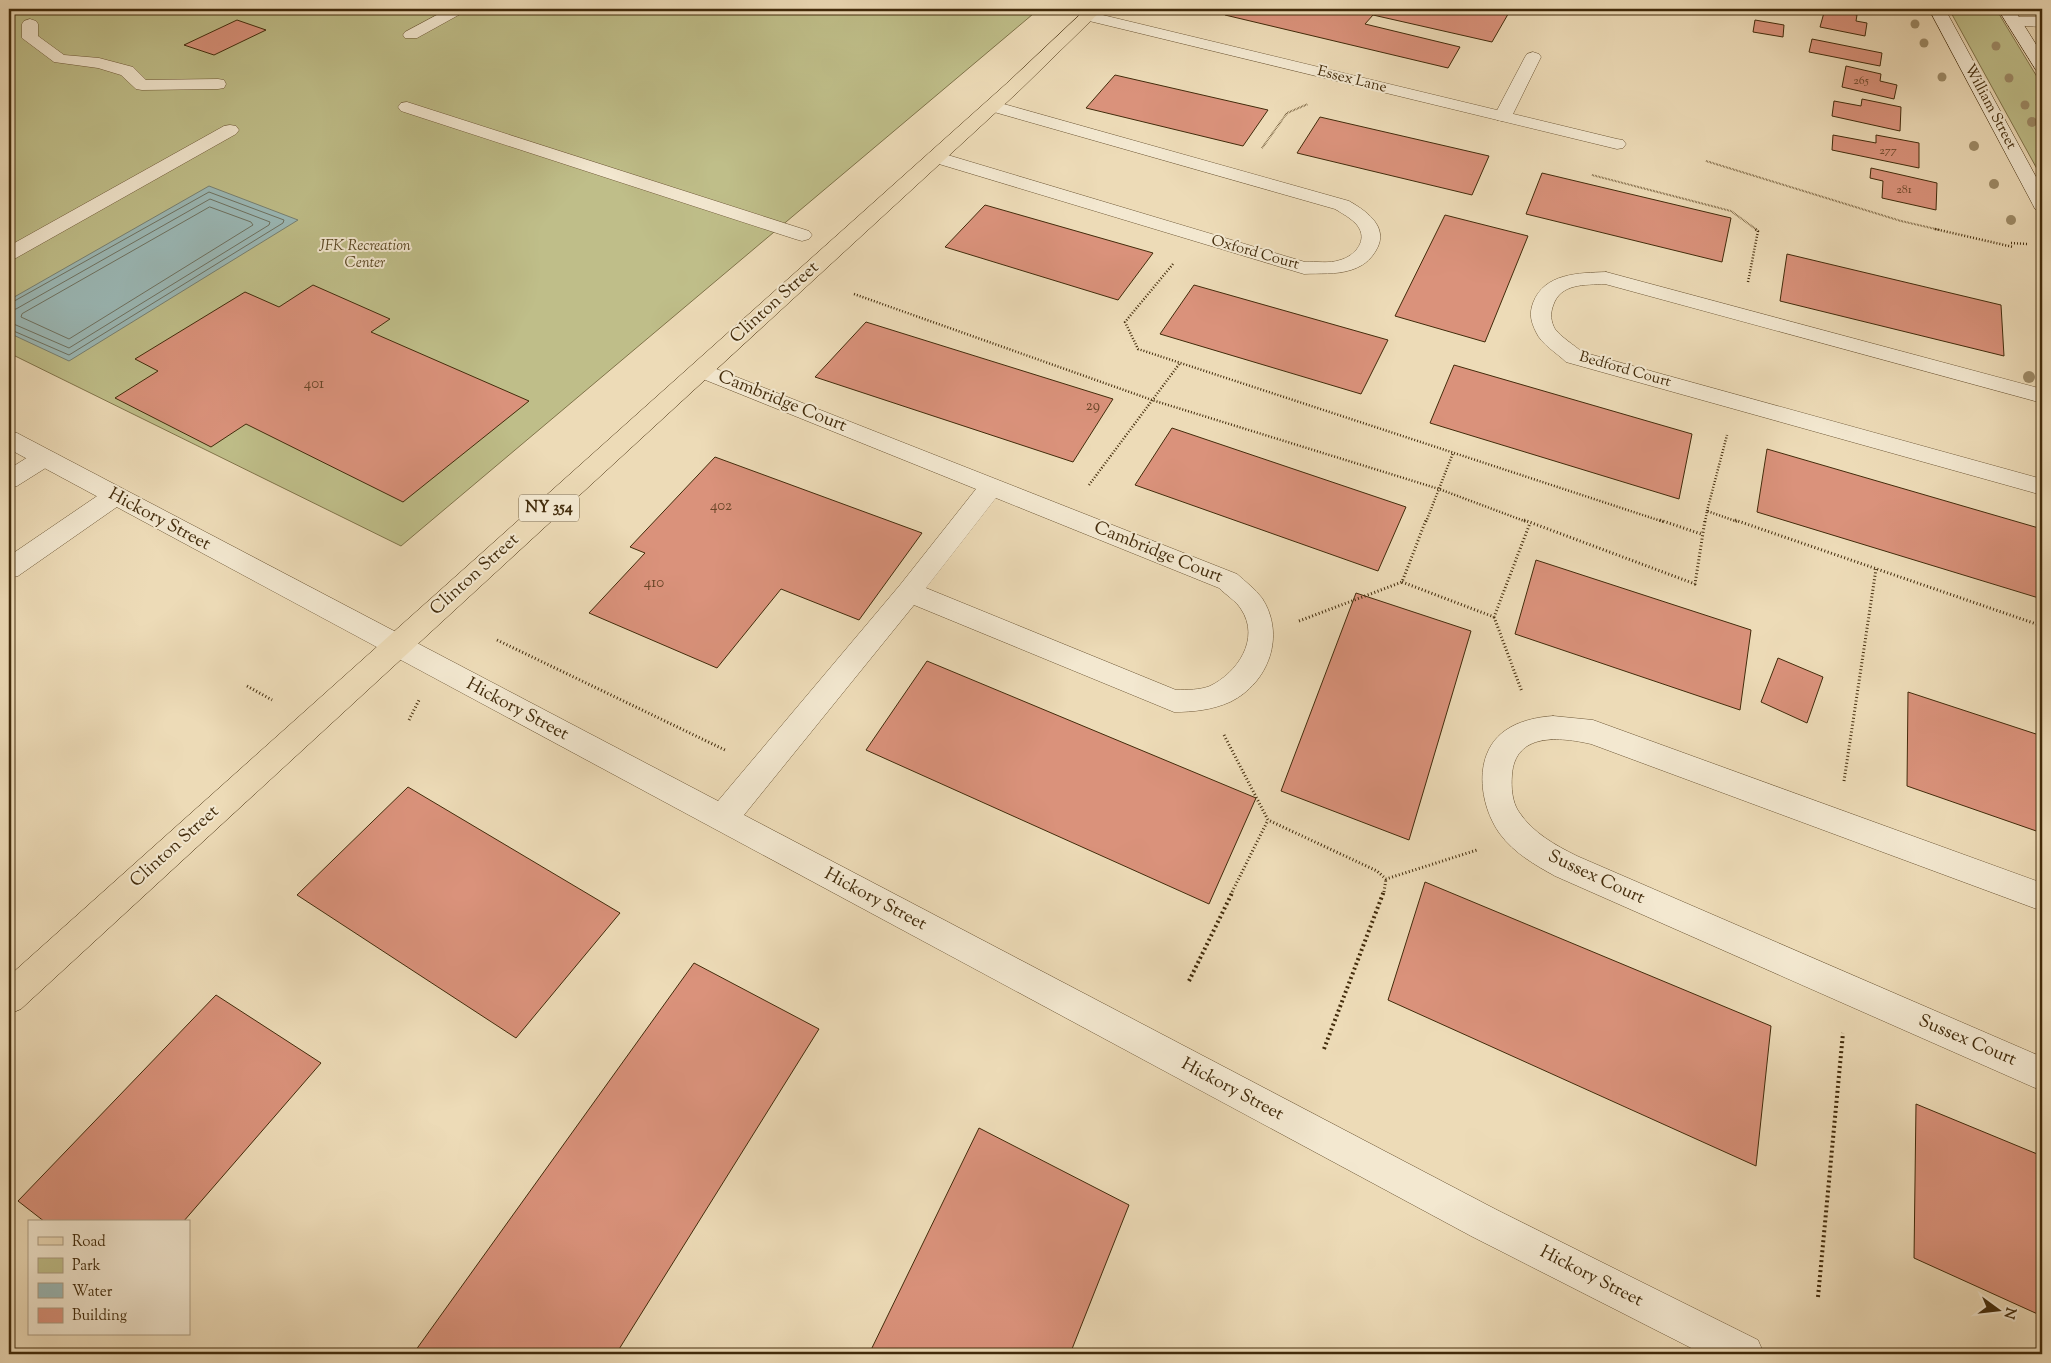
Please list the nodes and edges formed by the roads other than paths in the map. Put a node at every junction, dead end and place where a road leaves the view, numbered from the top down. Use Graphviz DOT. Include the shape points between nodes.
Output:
graph roads {
  1 [pos="15,9"];
  2 [pos="459,9"];
  3 [pos="1937,9"];
  4 [pos="9,12"];
  5 [pos="1091,13"];
  6 [pos="2010,15"];
  7 [pos="30,16"];
  8 [pos="2042,22"];
  9 [pos="9,25"];
  10 [pos="411,35"];
  11 [pos="1533,57"];
  12 [pos="2042,67"];
  13 [pos="218,84"];
  14 [pos="993,106"];
  15 [pos="407,107"];
  16 [pos="1503,116"];
  17 [pos="230,130"];
  18 [pos="1617,144"];
  19 [pos="935,157"];
  20 [pos="2042,205"];
  21 [pos="802,235"];
  22 [pos="9,254"];
  23 [pos="701,370"];
  24 [pos="2042,396"];
  25 [pos="9,439"];
  26 [pos="44,458"];
  27 [pos="9,480"];
  28 [pos="992,486"];
  29 [pos="2042,487"];
  30 [pos="116,496"];
  31 [pos="9,569"];
  32 [pos="909,592"];
  33 [pos="397,647"];
  34 [pos="722,819"];
  35 [pos="2042,897"];
  36 [pos="9,998"];
  37 [pos="2042,1074"];
  38 [pos="1744,1354"];
  1 -- 4 [label="street"];
  2 -- 10 [label="street"];
  3 -- 20 [label="street, William Street"];
  5 -- 14 [label="main road, Clinton Street / NY 354"];
  5 -- 16 [label="street, Essex Lane"];
  6 -- 8 [label="street"];
  6 -- 12 [label="street"];
  7 -- 9 [label="street"];
  7 -- 13 [label="street" via="30,38 60,59 99,63 127,71 142,85"];
  11 -- 16 [label="street"];
  14 -- 19 [label="main road, Clinton Street / NY 354"];
  14 -- 19 [label="street, Oxford Court" via="1342,205 1359,215 1371,232 1370,248 1358,259 1342,266 1304,268"];
  15 -- 21 [label="street"];
  16 -- 18 [label="street, Essex Lane"];
  17 -- 22 [label="street"];
  19 -- 23 [label="main road, Clinton Street / NY 354"];
  23 -- 28 [label="street, Cambridge Court"];
  23 -- 33 [label="main road, Clinton Street / NY 354"];
  24 -- 29 [label="street, Bedford Court" via="1606,278 1576,280 1560,286 1547,295 1540,314 1546,332 1574,357"];
  25 -- 26 [label="street, Hickory Street"];
  26 -- 27 [label="street"];
  26 -- 30 [label="street, Hickory Street"];
  28 -- 32 [label="street"];
  28 -- 32 [label="street, Cambridge Court" via="1228,581 1249,600 1262,635 1251,670 1227,690 1206,698 1174,701"];
  30 -- 31 [label="street"];
  30 -- 33 [label="street, Hickory Street"];
  32 -- 34 [label="street"];
  33 -- 34 [label="street, Hickory Street"];
  33 -- 36 [label="main road, Clinton Street / NY 354"];
  34 -- 38 [label="street, Hickory Street" via="1484,1223"];
  35 -- 37 [label="street, Sussex Court" via="1579,728 1536,728 1510,743 1498,760 1496,795 1510,825 1538,852"];
}
